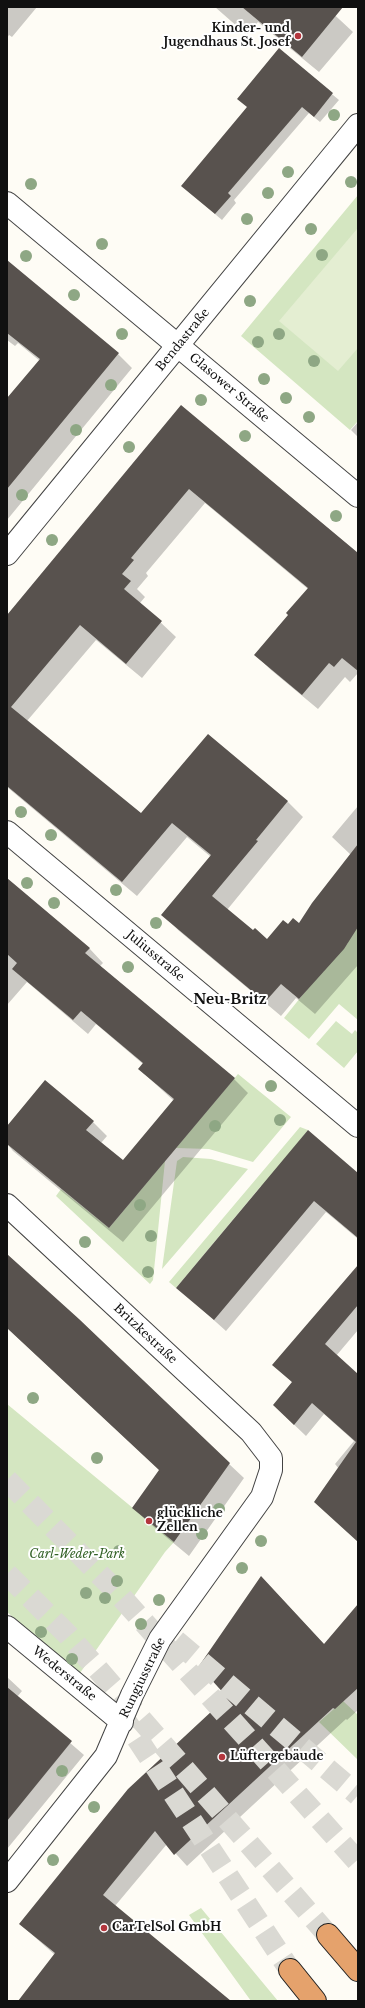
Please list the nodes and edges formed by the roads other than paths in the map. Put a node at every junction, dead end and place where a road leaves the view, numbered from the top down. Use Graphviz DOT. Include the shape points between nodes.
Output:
graph roads {
  1 [pos="358,125"];
  2 [pos="7,203"];
  3 [pos="178,345"];
  4 [pos="358,496"];
  5 [pos="7,554"];
  6 [pos="7,832"];
  7 [pos="358,1126"];
  8 [pos="7,1205"];
  9 [pos="271,1470"];
  10 [pos="7,1627"];
  11 [pos="122,1722"];
  12 [pos="7,1881"];
  13 [pos="328,1935"];
  14 [pos="290,1970"];
  15 [pos="358,1970"];
  16 [pos="315,2001"];
  1 -- 3 [label="street, Bendastraße"];
  2 -- 3 [label="street, Glasower Straße"];
  3 -- 4 [label="street, Glasower Straße"];
  3 -- 5 [label="street, Bendastraße"];
  6 -- 7 [label="street, Juliusstraße"];
  8 -- 9 [label="street, Britzkestraße" via="251,1432 270,1458"];
  9 -- 11 [label="street, Rungiusstraße" via="262,1497 160,1638 132,1695"];
  10 -- 11 [label="street, Wederstraße"];
  11 -- 12 [label="street, Rungiusstraße" via="106,1756"];
  13 -- 15 [label="highway"];
  14 -- 16 [label="highway"];
}
